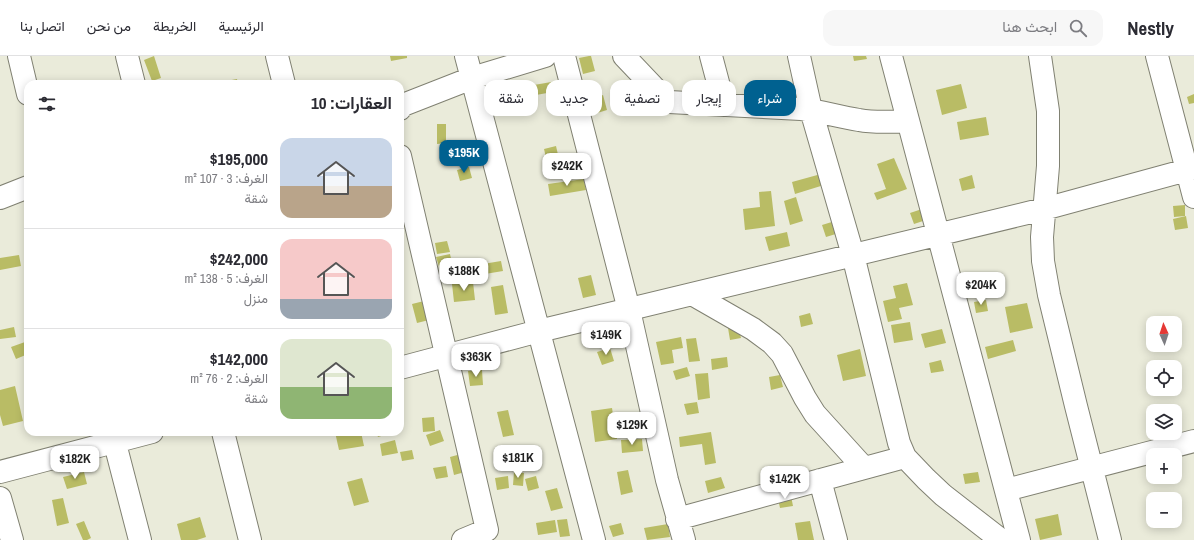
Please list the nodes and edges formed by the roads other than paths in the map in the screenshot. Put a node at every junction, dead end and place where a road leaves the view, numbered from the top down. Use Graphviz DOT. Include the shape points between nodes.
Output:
graph roads {
  1 [pos="19,56"];
  2 [pos="127,56"];
  3 [pos="277,56"];
  4 [pos="466,56"];
  5 [pos="545,56"];
  6 [pos="564,56"];
  7 [pos="624,56"];
  8 [pos="711,56"];
  9 [pos="799,56"];
  10 [pos="891,56"];
  11 [pos="1040,56"];
  12 [pos="1157,56"];
  13 [pos="472,78"];
  14 [pos="25,80"];
  15 [pos="133,80"];
  16 [pos="283,80"];
  17 [pos="717,80"];
  18 [pos="682,103"];
  19 [pos="404,105"];
  20 [pos="736,106"];
  21 [pos="811,110"];
  22 [pos="908,121"];
  23 [pos="1190,169"];
  24 [pos="404,180"];
  25 [pos="24,188"];
  26 [pos="0,198"];
  27 [pos="1194,198"];
  28 [pos="1044,209"];
  29 [pos="938,235"];
  30 [pos="853,255"];
  31 [pos="692,294"];
  32 [pos="629,310"];
  33 [pos="539,331"];
  34 [pos="446,356"];
  35 [pos="404,367"];
  36 [pos="224,436"];
  37 [pos="113,437"];
  38 [pos="1194,441"];
  39 [pos="904,457"];
  40 [pos="864,468"];
  41 [pos="1092,468"];
  42 [pos="0,472"];
  43 [pos="820,480"];
  44 [pos="1006,490"];
  45 [pos="0,498"];
  46 [pos="677,519"];
  47 [pos="12,540"];
  48 [pos="140,540"];
  49 [pos="250,540"];
  50 [pos="463,540"];
  51 [pos="594,540"];
  52 [pos="684,540"];
  53 [pos="836,540"];
  54 [pos="1002,540"];
  55 [pos="1019,540"];
  56 [pos="1110,540"];
  1 -- 14 [label="street"];
  2 -- 15 [label="street"];
  3 -- 16 [label="street"];
  4 -- 13 [label="street"];
  5 -- 13 [label="street"];
  6 -- 32 [label="street"];
  7 -- 18 [label="street" via="669,102"];
  8 -- 17 [label="street"];
  9 -- 21 [label="street"];
  10 -- 22 [label="street"];
  11 -- 28 [label="street" via="1048,111 1048,166"];
  12 -- 23 [label="street"];
  13 -- 19 [label="street"];
  13 -- 33 [label="street"];
  20 -- 21 [label="street"];
  21 -- 22 [label="street" via="865,121"];
  21 -- 30 [label="street"];
  22 -- 29 [label="street"];
  23 -- 27 [label="street"];
  23 -- 28 [label="street"];
  24 -- 34 [label="street"];
  25 -- 26 [label="street"];
  28 -- 29 [label="street"];
  28 -- 41 [label="street" via="1043,261 1049,295"];
  29 -- 30 [label="street"];
  29 -- 44 [label="street"];
  30 -- 31 [label="street"];
  30 -- 39 [label="street"];
  31 -- 32 [label="street"];
  31 -- 40 [label="street" via="772,343 782,354 815,414"];
  32 -- 33 [label="street"];
  32 -- 46 [label="street"];
  33 -- 34 [label="street"];
  33 -- 51 [label="street"];
  34 -- 35 [label="street"];
  34 -- 50 [label="street" via="487,530"];
  36 -- 49 [label="street"];
  37 -- 42 [label="street"];
  37 -- 48 [label="street"];
  38 -- 41 [label="street"];
  39 -- 40 [label="street"];
  39 -- 54 [label="street" via="943,495"];
  40 -- 43 [label="street"];
  41 -- 44 [label="street"];
  41 -- 56 [label="street"];
  43 -- 46 [label="street"];
  43 -- 53 [label="street"];
  44 -- 55 [label="street"];
  45 -- 47 [label="street"];
  46 -- 52 [label="street"];
}
